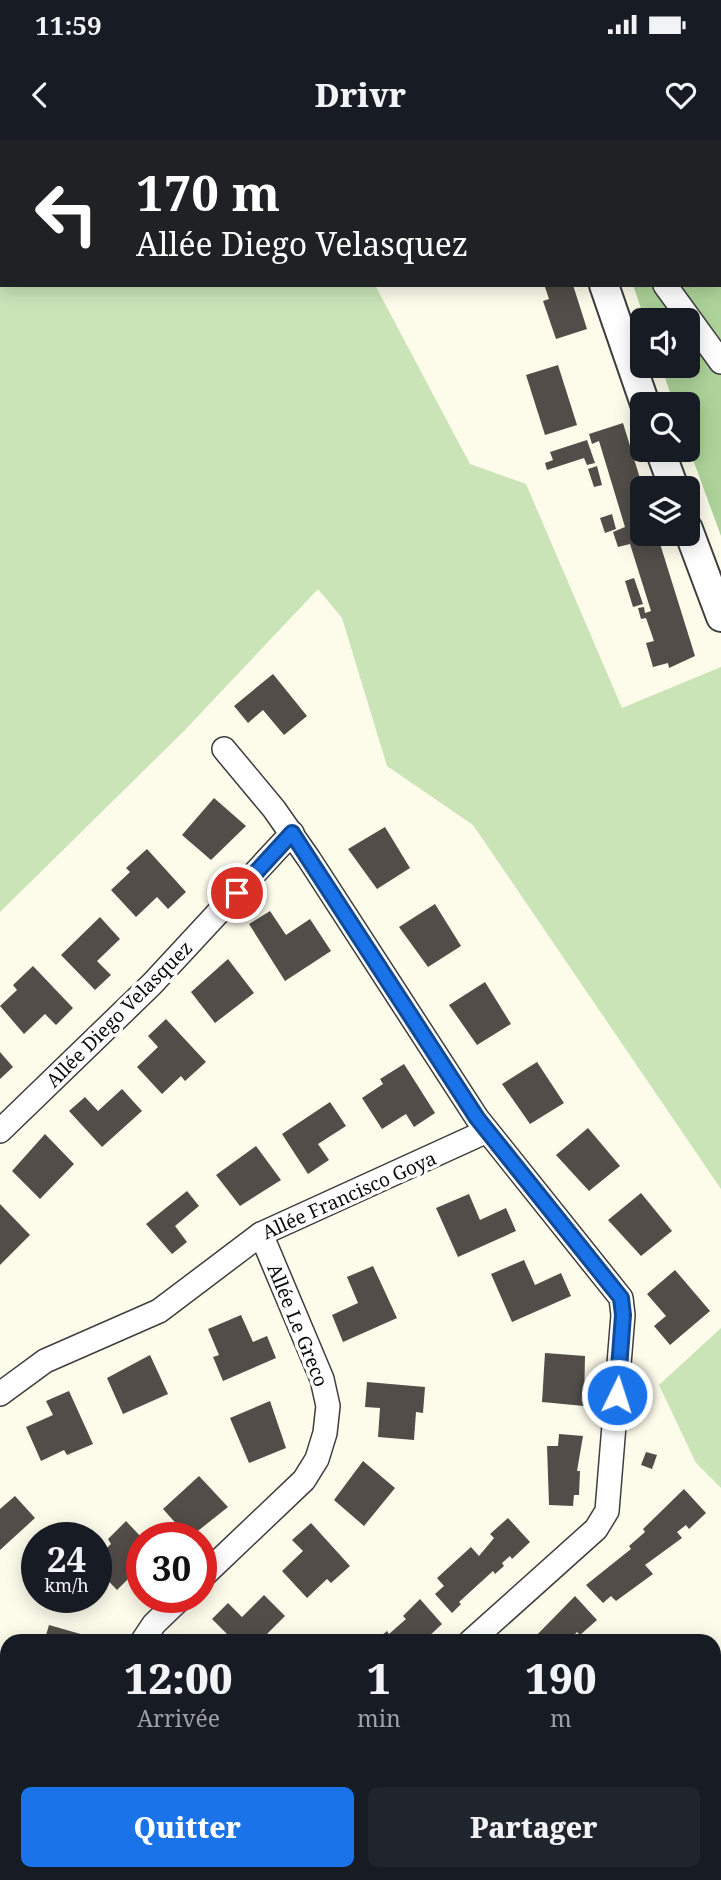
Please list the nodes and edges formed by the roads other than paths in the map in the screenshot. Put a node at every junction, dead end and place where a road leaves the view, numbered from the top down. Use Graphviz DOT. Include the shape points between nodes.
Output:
graph roads {
  1 [pos="605,287"];
  2 [pos="666,287"];
  3 [pos="721,362"];
  4 [pos="641,392"];
  5 [pos="694,546"];
  6 [pos="721,617"];
  7 [pos="223,749"];
  8 [pos="292,833"];
  9 [pos="0,1131"];
  10 [pos="487,1131"];
  11 [pos="261,1234"];
  12 [pos="0,1394"];
  13 [pos="217,1563"];
  14 [pos="165,1613"];
  15 [pos="147,1634"];
  16 [pos="479,1634"];
  1 -- 4 [label="street"];
  2 -- 3 [label="street"];
  5 -- 6 [label="street"];
  7 -- 8 [label="street"];
  8 -- 9 [label="street, Allée Diego Velasquez" via="152,984"];
  8 -- 10 [label="street"];
  10 -- 11 [label="street, Allée Francisco Goya"];
  10 -- 16 [label="street" via="610,1282 621,1298 623,1315 607,1511 588,1536"];
  11 -- 12 [label="street, Allée Francisco Goya" via="159,1311 46,1361"];
  11 -- 13 [label="street, Allée Le Greco" via="322,1379 328,1406 325,1433 317,1460 304,1480"];
  14 -- 15 [label="street"];
}
